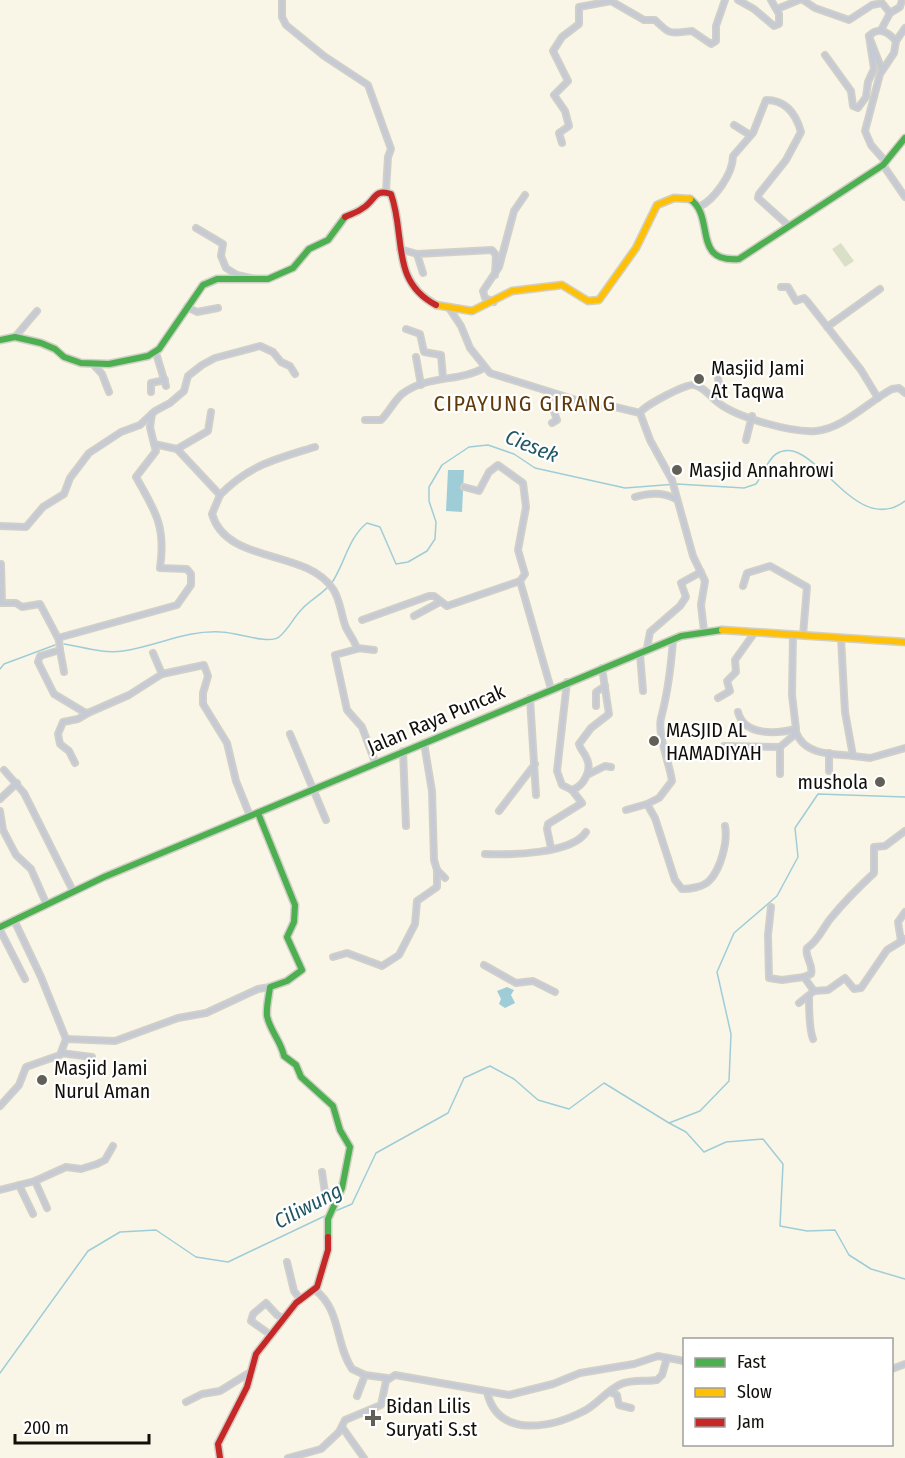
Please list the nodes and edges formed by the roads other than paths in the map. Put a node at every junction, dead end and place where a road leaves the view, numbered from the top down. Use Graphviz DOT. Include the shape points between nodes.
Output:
graph roads {
  1 [pos="282,0"];
  2 [pos="725,0"];
  3 [pos="738,0"];
  4 [pos="771,0"];
  5 [pos="801,0"];
  6 [pos="902,0"];
  7 [pos="878,1"];
  8 [pos="777,9"];
  9 [pos="890,13"];
  10 [pos="905,28"];
  11 [pos="881,30"];
  12 [pos="868,36"];
  13 [pos="896,41"];
  14 [pos="825,55"];
  15 [pos="882,70"];
  16 [pos="734,125"];
  17 [pos="750,135"];
  18 [pos="905,138"];
  19 [pos="562,143"];
  20 [pos="885,163"];
  21 [pos="386,191"];
  22 [pos="525,195"];
  23 [pos="905,197"];
  24 [pos="699,207"];
  25 [pos="789,225"];
  26 [pos="196,228"];
  27 [pos="400,249"];
  28 [pos="417,254"];
  29 [pos="423,273"];
  30 [pos="495,275"];
  31 [pos="257,280"];
  32 [pos="781,287"];
  33 [pos="880,289"];
  34 [pos="494,302"];
  35 [pos="187,307"];
  36 [pos="218,308"];
  37 [pos="448,308"];
  38 [pos="37,311"];
  39 [pos="827,327"];
  40 [pos="406,329"];
  41 [pos="15,337"];
  42 [pos="0,340"];
  43 [pos="156,353"];
  44 [pos="416,357"];
  45 [pos="92,363"];
  46 [pos="484,368"];
  47 [pos="295,374"];
  48 [pos="443,378"];
  49 [pos="718,379"];
  50 [pos="421,386"];
  51 [pos="110,392"];
  52 [pos="151,392"];
  53 [pos="547,392"];
  54 [pos="905,393"];
  55 [pos="876,396"];
  56 [pos="715,400"];
  57 [pos="211,412"];
  58 [pos="152,413"];
  59 [pos="640,413"];
  60 [pos="752,416"];
  61 [pos="365,420"];
  62 [pos="552,423"];
  63 [pos="746,440"];
  64 [pos="154,444"];
  65 [pos="315,447"];
  66 [pos="177,449"];
  67 [pos="464,487"];
  68 [pos="220,495"];
  69 [pos="635,497"];
  70 [pos="676,499"];
  71 [pos="0,526"];
  72 [pos="1,564"];
  73 [pos="701,572"];
  74 [pos="520,581"];
  75 [pos="743,586"];
  76 [pos="440,602"];
  77 [pos="1,603"];
  78 [pos="414,616"];
  79 [pos="362,620"];
  80 [pos="704,631"];
  81 [pos="755,632"];
  82 [pos="793,635"];
  83 [pos="803,635"];
  84 [pos="841,638"];
  85 [pos="673,639"];
  86 [pos="59,640"];
  87 [pos="905,642"];
  88 [pos="357,648"];
  89 [pos="60,649"];
  90 [pos="374,650"];
  91 [pos="643,650"];
  92 [pos="153,653"];
  93 [pos="602,668"];
  94 [pos="64,672"];
  95 [pos="162,674"];
  96 [pos="567,682"];
  97 [pos="605,686"];
  98 [pos="551,689"];
  99 [pos="643,691"];
  100 [pos="530,698"];
  101 [pos="718,698"];
  102 [pos="596,706"];
  103 [pos="738,712"];
  104 [pos="88,713"];
  105 [pos="796,730"];
  106 [pos="290,734"];
  107 [pos="424,743"];
  108 [pos="724,746"];
  109 [pos="780,747"];
  110 [pos="905,748"];
  111 [pos="404,751"];
  112 [pos="829,753"];
  113 [pos="853,756"];
  114 [pos="375,762"];
  115 [pos="75,764"];
  116 [pos="534,764"];
  117 [pos="611,767"];
  118 [pos="4,770"];
  119 [pos="829,771"];
  120 [pos="780,774"];
  121 [pos="587,775"];
  122 [pos="17,783"];
  123 [pos="312,789"];
  124 [pos="572,790"];
  125 [pos="536,795"];
  126 [pos="0,799"];
  127 [pos="646,804"];
  128 [pos="626,810"];
  129 [pos="0,811"];
  130 [pos="500,811"];
  131 [pos="258,813"];
  132 [pos="250,816"];
  133 [pos="326,820"];
  134 [pos="406,826"];
  135 [pos="725,826"];
  136 [pos="905,831"];
  137 [pos="586,832"];
  138 [pos="551,848"];
  139 [pos="485,854"];
  140 [pos="437,870"];
  141 [pos="445,878"];
  142 [pos="73,891"];
  143 [pos="46,903"];
  144 [pos="771,907"];
  145 [pos="905,912"];
  146 [pos="14,920"];
  147 [pos="0,928"];
  148 [pos="903,940"];
  149 [pos="333,957"];
  150 [pos="484,965"];
  151 [pos="804,977"];
  152 [pos="25,979"];
  153 [pos="270,987"];
  154 [pos="814,991"];
  155 [pos="555,992"];
  156 [pos="809,996"];
  157 [pos="799,1002"];
  158 [pos="66,1039"];
  159 [pos="813,1039"];
  160 [pos="61,1053"];
  161 [pos="92,1057"];
  162 [pos="0,1106"];
  163 [pos="113,1146"];
  164 [pos="322,1172"];
  165 [pos="35,1181"];
  166 [pos="19,1185"];
  167 [pos="0,1190"];
  168 [pos="39,1191"];
  169 [pos="339,1194"];
  170 [pos="25,1196"];
  171 [pos="47,1208"];
  172 [pos="33,1214"];
  173 [pos="287,1262"];
  174 [pos="315,1290"];
  175 [pos="300,1299"];
  176 [pos="285,1319"];
  177 [pos="271,1335"];
  178 [pos="667,1358"];
  179 [pos="683,1361"];
  180 [pos="249,1373"];
  181 [pos="365,1375"];
  182 [pos="388,1377"];
  183 [pos="487,1392"];
  184 [pos="610,1392"];
  185 [pos="357,1396"];
  186 [pos="186,1402"];
  187 [pos="631,1408"];
  188 [pos="342,1427"];
  189 [pos="220,1458"];
  190 [pos="288,1458"];
  191 [pos="364,1458"];
  1 -- 21 [label="street" via="286,25 369,86 391,149"];
  2 -- 19 [label="street" via="716,26 716,41 711,44 692,31 667,32 654,19 644,20 611,1 578,8 579,24 562,37 553,51 568,81 554,96 565,111 569,126 559,133"];
  3 -- 8 [label="street" via="774,26 780,22"];
  4 -- 8 [label="street"];
  5 -- 7 [label="street" via="849,20"];
  5 -- 8 [label="street"];
  6 -- 9 [label="street" via="898,9"];
  7 -- 9 [label="street"];
  9 -- 11 [label="street"];
  10 -- 13 [label="street"];
  11 -- 12 [label="street"];
  11 -- 13 [label="street"];
  12 -- 14 [label="street" via="874,69 866,98 858,108 853,106 851,91"];
  12 -- 15 [label="street"];
  13 -- 15 [label="street" via="894,53"];
  15 -- 20 [label="street" via="865,131"];
  16 -- 17 [label="street"];
  17 -- 24 [label="street" via="733,156 734,165 728,176 708,203"];
  17 -- 25 [label="street" via="766,100 782,102 801,129 801,136 786,160 758,196 760,202"];
  18 -- 20 [label="main road"];
  20 -- 23 [label="street"];
  20 -- 25 [label="main road"];
  21 -- 27 [label="main road" via="397,205"];
  21 -- 31 [label="main road" via="377,192 366,207 345,217 328,240 309,249 295,267"];
  22 -- 30 [label="street" via="514,211"];
  24 -- 25 [label="main road" via="704,234 713,253 727,261 747,255"];
  24 -- 34 [label="main road" via="693,200 677,198 657,206 636,248 599,300 584,300 562,285 519,289"];
  26 -- 31 [label="street" via="223,244 222,260 229,270"];
  27 -- 28 [label="street"];
  27 -- 37 [label="main road" via="404,271 416,293"];
  28 -- 29 [label="street"];
  28 -- 30 [label="street" via="489,249 496,255"];
  30 -- 34 [label="street" via="483,291 485,298"];
  31 -- 35 [label="main road" via="210,281 197,291"];
  32 -- 39 [label="street" via="789,287 795,301 805,299"];
  33 -- 39 [label="street"];
  34 -- 37 [label="main road" via="472,311"];
  35 -- 36 [label="street" via="197,312"];
  35 -- 43 [label="main road"];
  37 -- 46 [label="street"];
  38 -- 41 [label="street"];
  39 -- 55 [label="street"];
  40 -- 48 [label="street" via="420,334 423,351 441,355"];
  41 -- 42 [label="main road"];
  41 -- 45 [label="main road" via="48,346 70,360"];
  43 -- 45 [label="main road" via="109,364"];
  43 -- 52 [label="street" via="165,383 151,384"];
  44 -- 50 [label="street"];
  45 -- 51 [label="street"];
  46 -- 48 [label="street" via="462,377"];
  46 -- 53 [label="street" via="504,379"];
  47 -- 58 [label="street" via="270,350 252,347 202,365 188,376 181,394"];
  48 -- 50 [label="street"];
  49 -- 56 [label="street" via="722,393"];
  50 -- 61 [label="street" via="401,395 381,420"];
  53 -- 59 [label="street"];
  53 -- 62 [label="street" via="556,418"];
  54 -- 55 [label="street" via="895,388"];
  55 -- 60 [label="street" via="832,426 814,431 791,430"];
  56 -- 59 [label="street" via="697,386 686,385 646,405"];
  56 -- 60 [label="street"];
  57 -- 66 [label="street" via="208,431"];
  58 -- 64 [label="street"];
  58 -- 71 [label="street" via="140,425 121,432 89,453 63,494 43,507 26,527"];
  59 -- 70 [label="street" via="650,441 672,480"];
  60 -- 63 [label="street"];
  64 -- 66 [label="street"];
  64 -- 86 [label="street" via="156,451 136,477 155,509 162,532 160,568 187,569 191,585 177,605"];
  65 -- 68 [label="street" via="250,468"];
  66 -- 68 [label="street"];
  67 -- 74 [label="street" via="479,491 489,472 498,465 523,483 525,507 518,550 525,574"];
  68 -- 88 [label="street" via="213,520 235,542 253,552 314,570 334,591 345,627"];
  69 -- 70 [label="street" via="655,494"];
  70 -- 73 [label="street"];
  72 -- 77 [label="street"];
  73 -- 80 [label="street" via="705,580 701,605"];
  73 -- 91 [label="street" via="681,583 686,597 681,606 650,632"];
  74 -- 76 [label="street" via="469,601 447,606"];
  74 -- 98 [label="street"];
  75 -- 83 [label="street" via="747,573 770,566 807,588"];
  76 -- 78 [label="street"];
  76 -- 79 [label="street" via="429,596"];
  77 -- 86 [label="street" via="22,607 39,603"];
  80 -- 81 [label="main road, Jalan Raya Puncak"];
  80 -- 85 [label="main road, Jalan Raya Puncak"];
  81 -- 82 [label="main road, Jalan Raya Puncak"];
  81 -- 101 [label="street" via="735,660 735,675 728,678 730,691"];
  82 -- 83 [label="main road, Jalan Raya Puncak"];
  82 -- 105 [label="street"];
  83 -- 84 [label="main road, Jalan Raya Puncak"];
  84 -- 87 [label="main road, Jalan Raya Puncak"];
  84 -- 113 [label="street" via="845,712"];
  85 -- 91 [label="main road, Jalan Raya Puncak"];
  85 -- 127 [label="street" via="670,679 661,718 664,753 672,781 659,798"];
  86 -- 89 [label="street"];
  88 -- 90 [label="street"];
  88 -- 114 [label="street" via="334,657 347,710 362,727"];
  89 -- 94 [label="street"];
  89 -- 104 [label="street" via="40,656 40,668 54,694"];
  91 -- 93 [label="main road, Jalan Raya Puncak"];
  91 -- 99 [label="street"];
  92 -- 95 [label="street"];
  93 -- 96 [label="main road, Jalan Raya Puncak"];
  93 -- 97 [label="street"];
  95 -- 104 [label="street" via="129,695"];
  95 -- 132 [label="street" via="204,665 207,671 203,704 227,743"];
  96 -- 98 [label="main road, Jalan Raya Puncak"];
  96 -- 124 [label="street" via="557,771 562,785"];
  97 -- 102 [label="street" via="596,692"];
  97 -- 121 [label="street" via="609,714 579,744 588,760"];
  98 -- 100 [label="main road, Jalan Raya Puncak"];
  100 -- 107 [label="main road, Jalan Raya Puncak"];
  100 -- 116 [label="street"];
  103 -- 105 [label="street" via="740,722 746,726 774,733"];
  104 -- 115 [label="street" via="63,722 58,734 60,744"];
  105 -- 109 [label="street"];
  105 -- 112 [label="street" via="804,746"];
  106 -- 123 [label="street"];
  107 -- 111 [label="main road, Jalan Raya Puncak"];
  107 -- 140 [label="street" via="432,791"];
  108 -- 109 [label="street"];
  109 -- 120 [label="street"];
  110 -- 113 [label="street" via="870,758"];
  111 -- 114 [label="main road, Jalan Raya Puncak"];
  111 -- 134 [label="street"];
  112 -- 113 [label="street"];
  112 -- 119 [label="street"];
  114 -- 123 [label="main road, Jalan Raya Puncak"];
  116 -- 125 [label="street"];
  116 -- 130 [label="street"];
  117 -- 121 [label="street" via="604,766"];
  118 -- 122 [label="street"];
  121 -- 124 [label="street"];
  122 -- 126 [label="street"];
  122 -- 142 [label="street"];
  123 -- 131 [label="main road, Jalan Raya Puncak"];
  123 -- 133 [label="street"];
  124 -- 138 [label="street" via="582,803 548,824"];
  127 -- 128 [label="street"];
  127 -- 135 [label="street" via="682,889 710,880 723,851"];
  129 -- 143 [label="street" via="3,830 16,855 31,869"];
  131 -- 132 [label="main road, Jalan Raya Puncak"];
  131 -- 153 [label="main road" via="294,905 294,922 287,937 302,970"];
  132 -- 142 [label="main road, Jalan Raya Puncak"];
  136 -- 151 [label="street" via="887,845 874,848 874,873 807,948 812,967 811,974"];
  137 -- 138 [label="street" via="575,843"];
  138 -- 139 [label="street" via="542,853"];
  140 -- 141 [label="street"];
  140 -- 149 [label="street" via="437,887 417,901 415,924 395,960 382,966 347,953"];
  142 -- 143 [label="main road, Jalan Raya Puncak"];
  143 -- 146 [label="main road, Jalan Raya Puncak"];
  144 -- 151 [label="street" via="769,978"];
  145 -- 148 [label="street" via="898,922"];
  146 -- 147 [label="main road, Jalan Raya Puncak"];
  146 -- 158 [label="street"];
  147 -- 152 [label="street"];
  148 -- 154 [label="street" via="881,957 861,988 854,989 845,978 828,990"];
  150 -- 155 [label="street" via="516,983 533,981"];
  151 -- 154 [label="street"];
  153 -- 158 [label="street" via="206,1013 178,1018 115,1041"];
  153 -- 169 [label="main road" via="267,1016 284,1056 333,1106 340,1130 350,1144"];
  154 -- 156 [label="street"];
  156 -- 157 [label="street"];
  156 -- 159 [label="street" via="809,1030"];
  158 -- 160 [label="street"];
  160 -- 161 [label="street"];
  160 -- 162 [label="street" via="28,1064 19,1085"];
  163 -- 165 [label="street" via="105,1160 81,1169 66,1167"];
  164 -- 169 [label="street" via="325,1193"];
  165 -- 166 [label="street"];
  165 -- 168 [label="street"];
  166 -- 167 [label="street"];
  166 -- 170 [label="street"];
  168 -- 170 [label="street"];
  168 -- 171 [label="street"];
  169 -- 174 [label="main road" via="328,1219 328,1250"];
  170 -- 172 [label="street"];
  173 -- 175 [label="street" via="294,1291"];
  174 -- 175 [label="main road"];
  174 -- 181 [label="street" via="333,1314 350,1366"];
  175 -- 176 [label="main road"];
  176 -- 177 [label="main road"];
  176 -- 177 [label="street" via="266,1303 253,1314 251,1321"];
  177 -- 180 [label="main road" via="256,1354"];
  178 -- 179 [label="street"];
  178 -- 183 [label="street" via="658,1356 634,1364 580,1372 518,1395"];
  178 -- 184 [label="street" via="657,1380 630,1382"];
  180 -- 186 [label="street" via="220,1391"];
  180 -- 189 [label="main road" via="247,1387 218,1444"];
  181 -- 182 [label="street"];
  181 -- 185 [label="street"];
  182 -- 183 [label="street" via="401,1375"];
  182 -- 188 [label="street" via="382,1404 346,1419"];
  183 -- 184 [label="street" via="491,1407 500,1415 534,1426 584,1411"];
  184 -- 187 [label="street" via="616,1394 620,1405"];
  188 -- 190 [label="street" via="321,1449"];
  188 -- 191 [label="street"];
}
